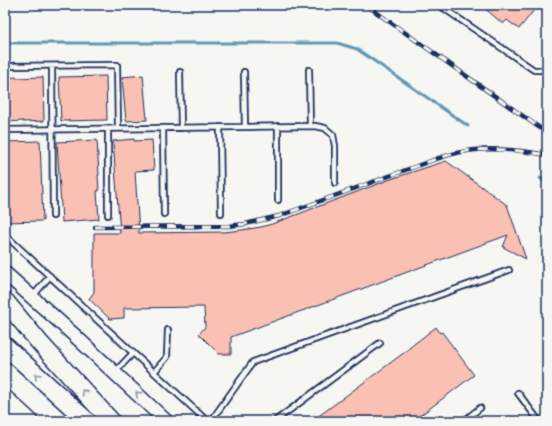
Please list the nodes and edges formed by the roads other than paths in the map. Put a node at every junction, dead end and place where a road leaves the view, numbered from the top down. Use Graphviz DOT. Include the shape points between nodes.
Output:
graph roads {
  1 [pos="439,5"];
  2 [pos="5,66"];
  3 [pos="52,66"];
  4 [pos="308,70"];
  5 [pos="547,70"];
  6 [pos="180,72"];
  7 [pos="244,72"];
  8 [pos="278,126"];
  9 [pos="310,126"];
  10 [pos="220,127"];
  11 [pos="245,127"];
  12 [pos="118,128"];
  13 [pos="163,128"];
  14 [pos="181,128"];
  15 [pos="52,129"];
  16 [pos="108,129"];
  17 [pos="5,130"];
  18 [pos="335,183"];
  19 [pos="278,200"];
  20 [pos="221,213"];
  21 [pos="164,214"];
  22 [pos="108,215"];
  23 [pos="53,216"];
  24 [pos="5,235"];
  25 [pos="509,270"];
  26 [pos="5,273"];
  27 [pos="50,276"];
  28 [pos="32,297"];
  29 [pos="5,301"];
  30 [pos="168,330"];
  31 [pos="380,344"];
  32 [pos="5,346"];
  33 [pos="133,353"];
  34 [pos="114,372"];
  35 [pos="154,372"];
  36 [pos="518,393"];
  37 [pos="5,399"];
  38 [pos="480,408"];
  39 [pos="5,418"];
  40 [pos="11,421"];
  41 [pos="29,421"];
  42 [pos="86,421"];
  43 [pos="111,421"];
  44 [pos="166,421"];
  45 [pos="207,421"];
  46 [pos="211,421"];
  47 [pos="275,421"];
  48 [pos="464,421"];
  49 [pos="538,421"];
  1 -- 5 [label="lane" via="534,70"];
  2 -- 3 [label="lane"];
  3 -- 12 [label="lane" via="117,65"];
  3 -- 15 [label="lane"];
  4 -- 9 [label="lane"];
  6 -- 14 [label="lane"];
  7 -- 11 [label="lane"];
  8 -- 9 [label="lane"];
  8 -- 11 [label="lane"];
  8 -- 19 [label="lane"];
  9 -- 18 [label="lane" via="325,128 333,135 336,146"];
  10 -- 11 [label="lane"];
  10 -- 14 [label="lane"];
  10 -- 20 [label="lane"];
  12 -- 13 [label="lane"];
  12 -- 16 [label="lane"];
  13 -- 14 [label="lane"];
  13 -- 21 [label="lane"];
  15 -- 16 [label="lane"];
  15 -- 17 [label="lane"];
  15 -- 23 [label="lane"];
  16 -- 22 [label="lane"];
  24 -- 27 [label="lane"];
  25 -- 46 [label="lane" via="253,362"];
  26 -- 28 [label="main road"];
  27 -- 28 [label="lane"];
  27 -- 33 [label="lane"];
  28 -- 34 [label="main road"];
  43 -- 29 [label="highway, one-way"];
  30 -- 35 [label="lane" via="167,357"];
  31 -- 47 [label="lane"];
  42 -- 32 [label="highway, one-way"];
  33 -- 34 [label="lane"];
  33 -- 35 [label="lane"];
  44 -- 34 [label="main road, one-way"];
  35 -- 45 [label="lane"];
  36 -- 49 [label="lane"];
  37 -- 41 [label="highway"];
  38 -- 48 [label="lane"];
  39 -- 40 [label="highway"];
}
